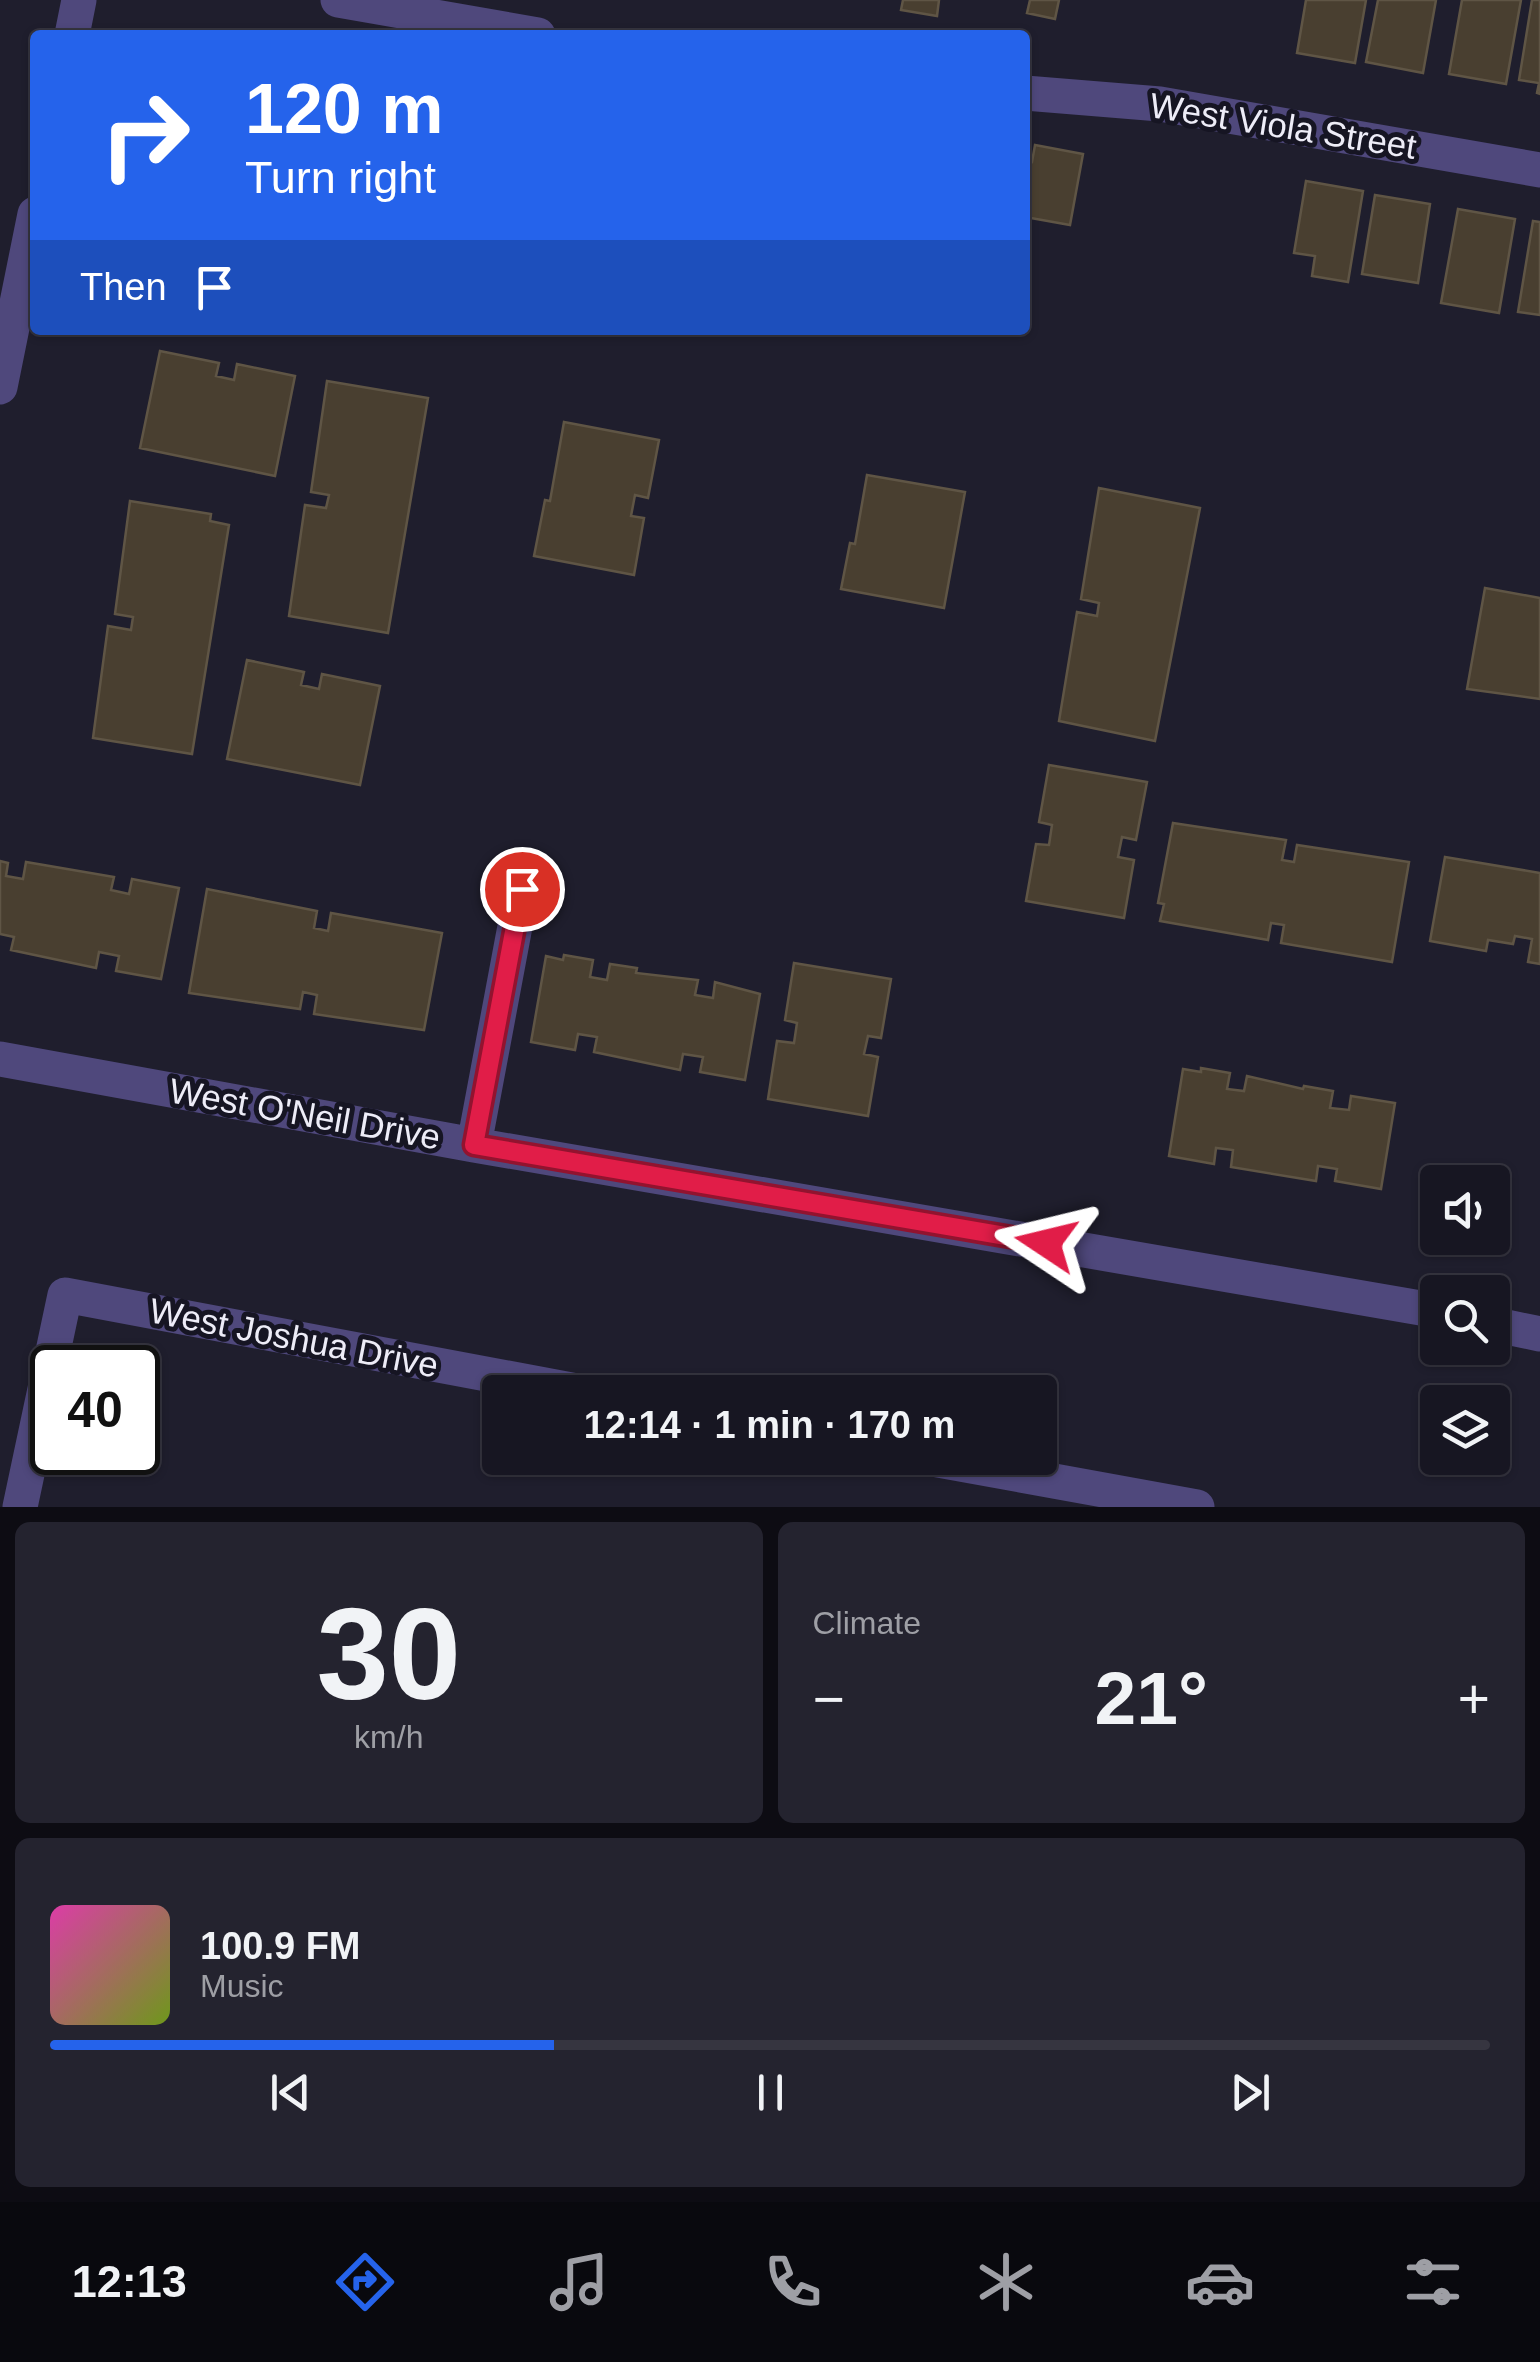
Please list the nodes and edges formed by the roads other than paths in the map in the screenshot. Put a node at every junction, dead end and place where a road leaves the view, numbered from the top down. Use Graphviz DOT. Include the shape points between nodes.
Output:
graph roads {
  1 [pos="78,0"];
  2 [pos="338,0"];
  3 [pos="401,5"];
  4 [pos="73,30"];
  5 [pos="515,30"];
  6 [pos="1030,94"];
  7 [pos="1540,170"];
  8 [pos="29,276"];
  9 [pos="0,387"];
  10 [pos="522,889"];
  11 [pos="0,1059"];
  12 [pos="474,1145"];
  13 [pos="1420,1308"];
  14 [pos="1510,1328"];
  15 [pos="1540,1334"];
  16 [pos="491,1375"];
  17 [pos="994,1475"];
  18 [pos="1097,1501"];
  19 [pos="20,1507"];
  20 [pos="1196,1507"];
  1 -- 4 [label="street"];
  2 -- 3 [label="street"];
  3 -- 5 [label="street"];
  6 -- 7 [label="street, West Viola Street" via="1160,104"];
  8 -- 9 [label="street"];
  10 -- 12 [label="street"];
  11 -- 12 [label="street, West O'Neil Drive"];
  12 -- 13 [label="street, West O'Neil Drive"];
  14 -- 15 [label="street"];
  16 -- 19 [label="street, West Joshua Drive" via="65,1295"];
  17 -- 18 [label="street"];
  18 -- 20 [label="street"];
}
